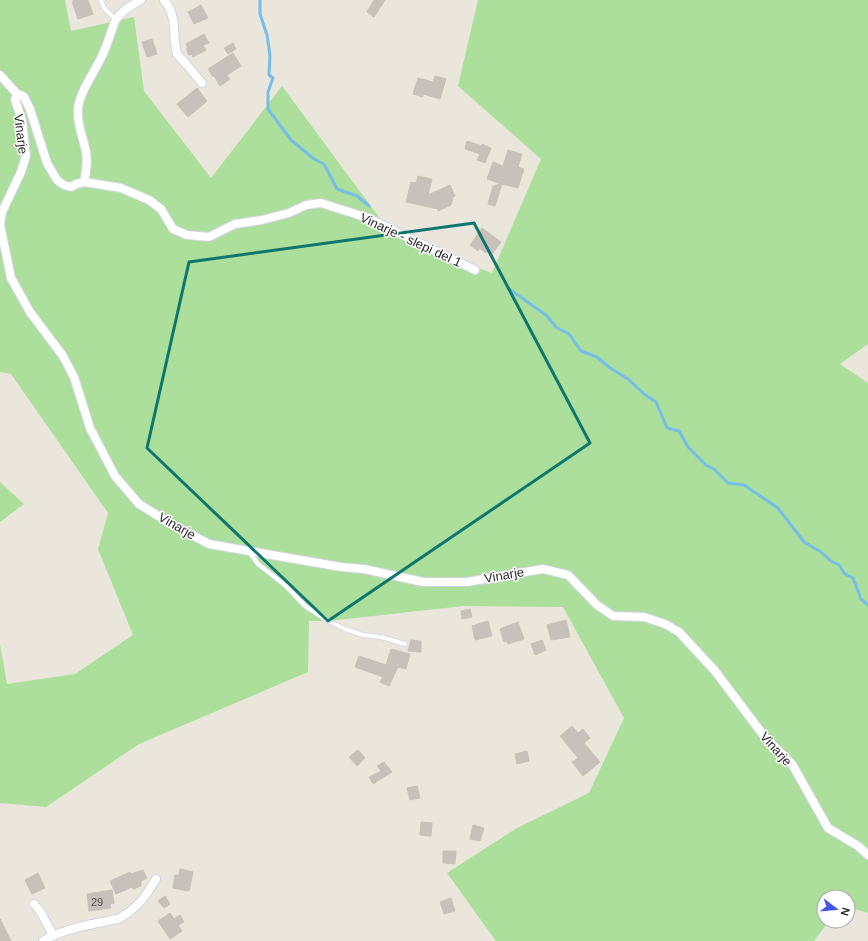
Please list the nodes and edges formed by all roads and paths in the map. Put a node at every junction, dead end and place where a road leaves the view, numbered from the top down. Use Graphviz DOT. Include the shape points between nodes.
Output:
graph roads {
  1 [pos="101,0"];
  2 [pos="141,0"];
  3 [pos="164,0"];
  4 [pos="115,19"];
  5 [pos="0,75"];
  6 [pos="202,83"];
  7 [pos="18,95"];
  8 [pos="84,182"];
  9 [pos="475,270"];
  10 [pos="250,552"];
  11 [pos="405,644"];
  12 [pos="868,855"];
  13 [pos="156,878"];
  14 [pos="34,904"];
  15 [pos="53,935"];
  16 [pos="43,941"];
  1 -- 4 [label="lane" via="104,8"];
  2 -- 4 [label="street"];
  3 -- 6 [label="street" via="173,14 177,54"];
  4 -- 8 [label="street" via="102,58 85,87 78,109 80,133 86,152 87,169"];
  5 -- 7 [label="street"];
  7 -- 8 [label="street, Vinarje" via="24,97 30,109 47,163 57,180 71,187"];
  7 -- 10 [label="street, Vinarje" via="15,99 22,121 26,156 2,212 0,224 11,278 30,312 63,356 74,377 90,428 114,476 139,504 173,525 209,544"];
  8 -- 9 [label="street, Vinarje - slepi del 1" via="122,188 149,200 161,209 173,229 187,236 209,237 235,224 276,217 306,205 321,203 368,218"];
  10 -- 11 [label="lane" via="258,564 286,586 305,606 328,621 363,635"];
  10 -- 12 [label="street, Vinarje" via="364,569 423,582 467,582 542,569 568,575 597,605 613,616 644,617 679,632 715,671 764,736 792,764 828,828"];
  13 -- 15 [label="street" via="146,896 125,916"];
  14 -- 15 [label="street"];
  15 -- 16 [label="street"];
}
